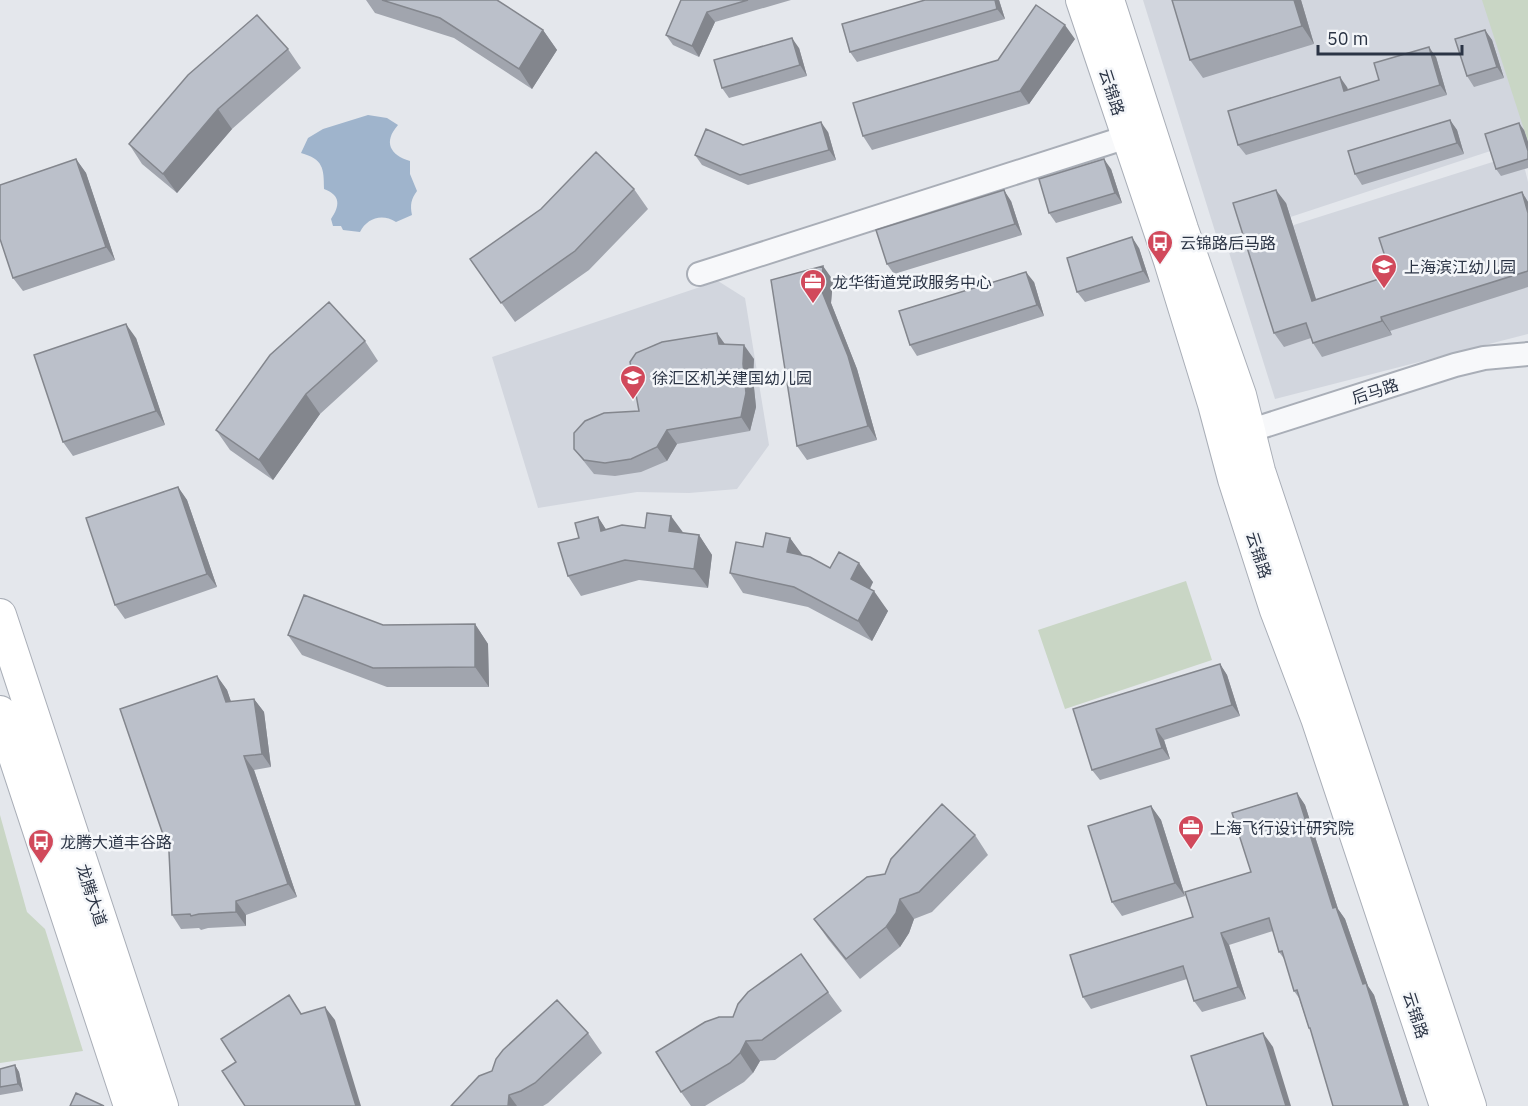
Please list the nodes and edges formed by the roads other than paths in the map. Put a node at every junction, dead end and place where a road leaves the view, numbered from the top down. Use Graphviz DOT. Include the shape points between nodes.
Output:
graph roads {
  1 [pos="1082,0"];
  2 [pos="1108,0"];
  3 [pos="1127,137"];
  4 [pos="699,274"];
  5 [pos="1528,354"];
  6 [pos="1236,435"];
  7 [pos="0,615"];
  8 [pos="0,712"];
  9 [pos="130,1106"];
  10 [pos="162,1106"];
  11 [pos="1446,1106"];
  12 [pos="1470,1106"];
  1 -- 3 [label="main road, 云锦路"];
  2 -- 6 [label="main road, 云锦路" via="1240,395"];
  3 -- 4 [label="street"];
  3 -- 6 [label="main road, 云锦路" via="1214,404"];
  5 -- 6 [label="street, 后马路" via="1455,365"];
  6 -- 11 [label="main road, 云锦路" via="1234,479"];
  6 -- 12 [label="main road, 云锦路" via="1259,471"];
  7 -- 10 [label="main road, 龙腾大道"];
  8 -- 9 [label="main road, 龙腾大道"];
}
